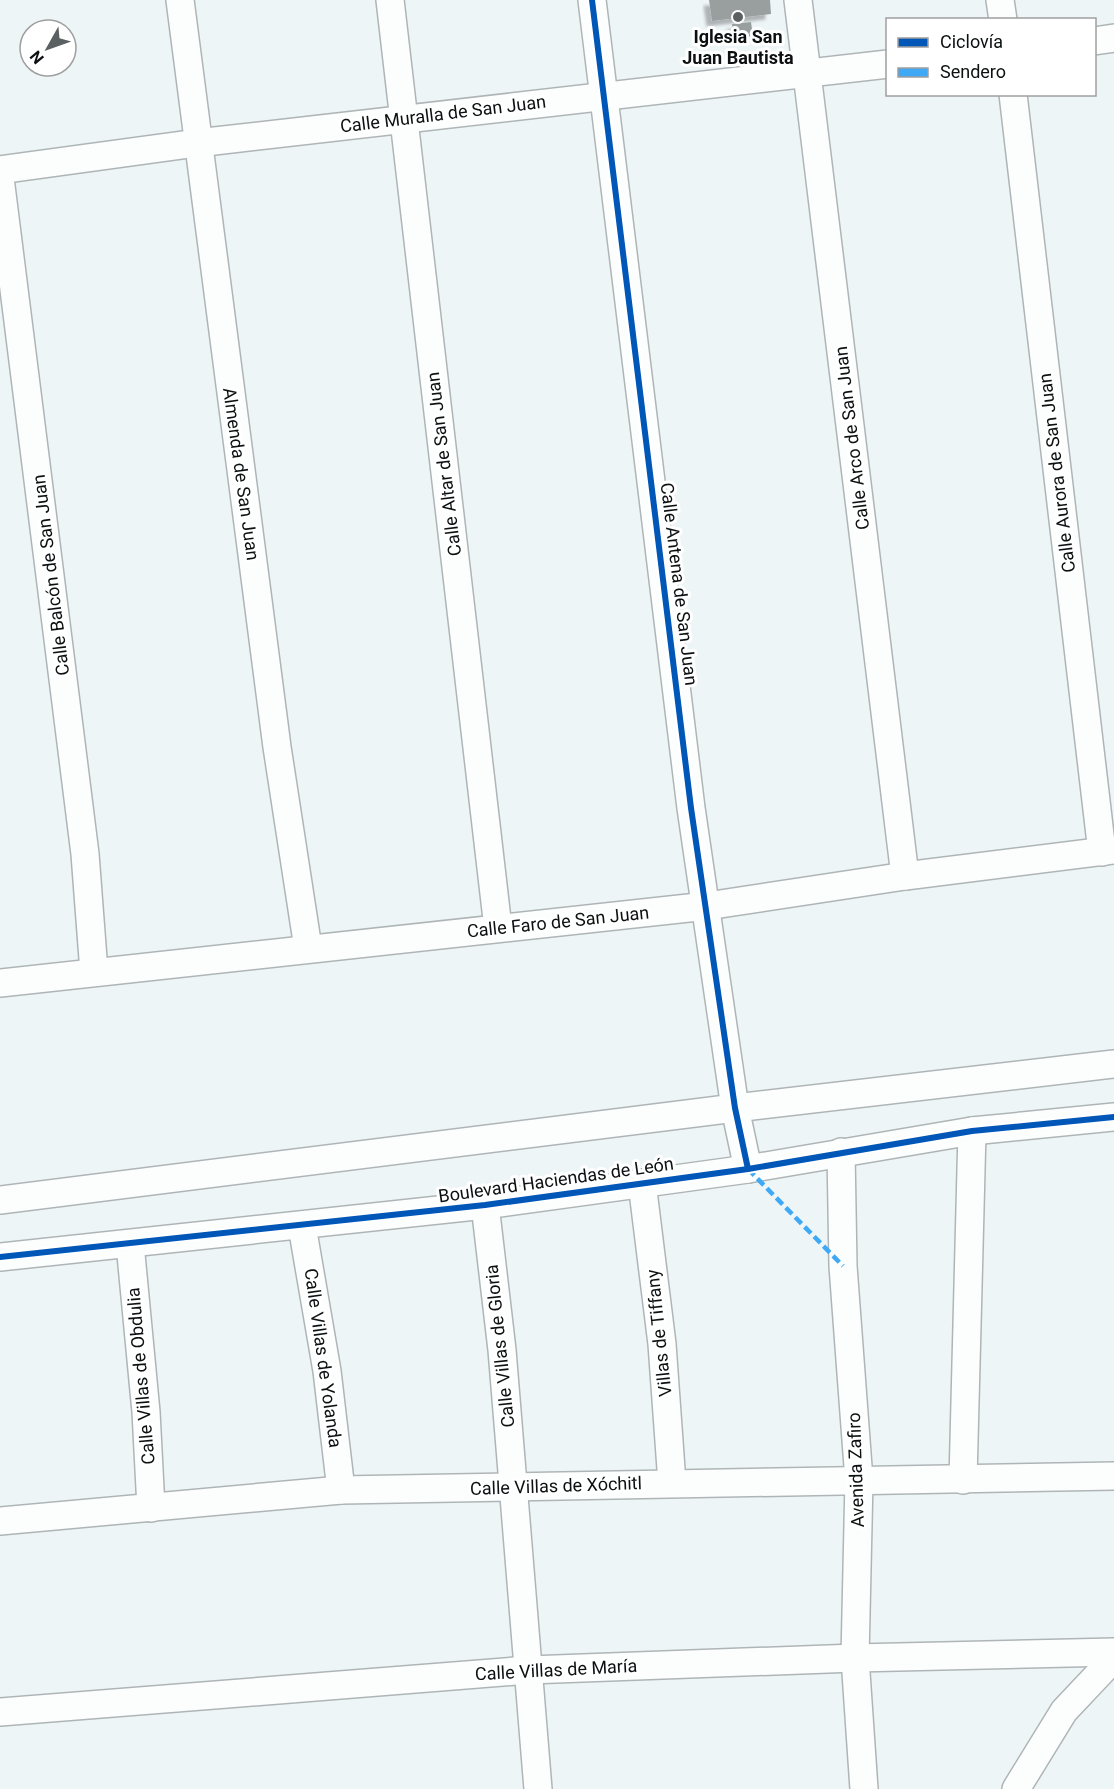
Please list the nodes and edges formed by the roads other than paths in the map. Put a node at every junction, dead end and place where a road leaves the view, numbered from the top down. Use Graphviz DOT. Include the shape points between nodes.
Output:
graph roads {
  1 [pos="180,0"];
  2 [pos="390,0"];
  3 [pos="592,0"];
  4 [pos="798,0"];
  5 [pos="1000,0"];
  6 [pos="1003,18"];
  7 [pos="1114,39"];
  8 [pos="1096,41"];
  9 [pos="886,64"];
  10 [pos="808,73"];
  11 [pos="603,95"];
  12 [pos="1013,96"];
  13 [pos="403,120"];
  14 [pos="197,143"];
  15 [pos="0,170"];
  16 [pos="0,178"];
  17 [pos="1108,851"];
  18 [pos="905,876"];
  19 [pos="707,906"];
  20 [pos="498,928"];
  21 [pos="308,948"];
  22 [pos="93,972"];
  23 [pos="0,983"];
  24 [pos="1114,1064"];
  25 [pos="735,1108"];
  26 [pos="1114,1117"];
  27 [pos="972,1131"];
  28 [pos="841,1152"];
  29 [pos="748,1169"];
  30 [pos="642,1183"];
  31 [pos="0,1200"];
  32 [pos="485,1205"];
  33 [pos="302,1226"];
  34 [pos="130,1244"];
  35 [pos="0,1257"];
  36 [pos="1114,1476"];
  37 [pos="859,1480"];
  38 [pos="963,1480"];
  39 [pos="672,1483"];
  40 [pos="512,1488"];
  41 [pos="341,1490"];
  42 [pos="151,1508"];
  43 [pos="0,1521"];
  44 [pos="1114,1652"];
  45 [pos="855,1658"];
  46 [pos="1114,1658"];
  47 [pos="529,1670"];
  48 [pos="0,1712"];
  49 [pos="538,1789"];
  50 [pos="864,1789"];
  51 [pos="1016,1789"];
  1 -- 14 [label="street, Almenda de San Juan"];
  2 -- 13 [label="street, Calle Altar de San Juan"];
  3 -- 11 [label="street, Calle Antena de San Juan"];
  4 -- 10 [label="street, Calle Arco de San Juan"];
  5 -- 6 [label="street"];
  7 -- 8 [label="street"];
  9 -- 10 [label="street, Calle Muralla de San Juan"];
  10 -- 11 [label="street, Calle Muralla de San Juan"];
  10 -- 18 [label="street, Calle Arco de San Juan"];
  11 -- 13 [label="street, Calle Muralla de San Juan"];
  11 -- 19 [label="street, Calle Antena de San Juan" via="691,808"];
  12 -- 17 [label="street, Calle Aurora de San Juan"];
  13 -- 14 [label="street, Calle Muralla de San Juan"];
  13 -- 20 [label="street, Calle Altar de San Juan"];
  14 -- 15 [label="street, Calle Muralla de San Juan"];
  14 -- 21 [label="street, Almenda de San Juan" via="277,747"];
  16 -- 22 [label="street, Calle Balcón de San Juan" via="83,842"];
  17 -- 18 [label="street, Calle Faro de San Juan"];
  18 -- 19 [label="street, Calle Faro de San Juan"];
  19 -- 20 [label="street, Calle Faro de San Juan"];
  19 -- 25 [label="street, Calle Antena de San Juan"];
  20 -- 21 [label="street, Calle Faro de San Juan"];
  21 -- 22 [label="street, Calle Faro de San Juan"];
  22 -- 23 [label="street, Calle Faro de San Juan"];
  24 -- 25 [label="street"];
  25 -- 29 [label="street, Calle Antena de San Juan"];
  25 -- 31 [label="street"];
  26 -- 27 [label="street, Boulevard Haciendas de León"];
  27 -- 28 [label="street, Boulevard Haciendas de León"];
  27 -- 38 [label="street"];
  28 -- 29 [label="street, Boulevard Haciendas de León"];
  28 -- 37 [label="street, Avenida Zafiro" via="843,1266"];
  29 -- 30 [label="street, Boulevard Haciendas de León"];
  30 -- 32 [label="street, Boulevard Haciendas de León"];
  30 -- 39 [label="street, Villas de Tiffany" via="662,1344"];
  32 -- 33 [label="street, Boulevard Haciendas de León"];
  32 -- 40 [label="street, Calle Villas de Gloria" via="502,1350"];
  33 -- 34 [label="street, Boulevard Haciendas de León"];
  33 -- 41 [label="street, Calle Villas de Yolanda" via="327,1371"];
  34 -- 35 [label="street, Boulevard Haciendas de León"];
  34 -- 42 [label="street, Calle Villas de Obdulia"];
  36 -- 38 [label="street, Calle Villas de Xóchitl"];
  37 -- 38 [label="street, Calle Villas de Xóchitl"];
  37 -- 39 [label="street, Calle Villas de Xóchitl"];
  37 -- 45 [label="street, Avenida Zafiro"];
  39 -- 40 [label="street, Calle Villas de Xóchitl"];
  40 -- 41 [label="street, Calle Villas de Xóchitl"];
  40 -- 47 [label="street"];
  41 -- 42 [label="street, Calle Villas de Xóchitl"];
  42 -- 43 [label="street, Calle Villas de Xóchitl"];
  44 -- 45 [label="street, Calle Villas de María"];
  45 -- 47 [label="street, Calle Villas de María"];
  45 -- 50 [label="street, Avenida Zafiro"];
  46 -- 51 [label="street" via="1064,1711"];
  47 -- 48 [label="street, Calle Villas de María"];
  47 -- 49 [label="street"];
}
